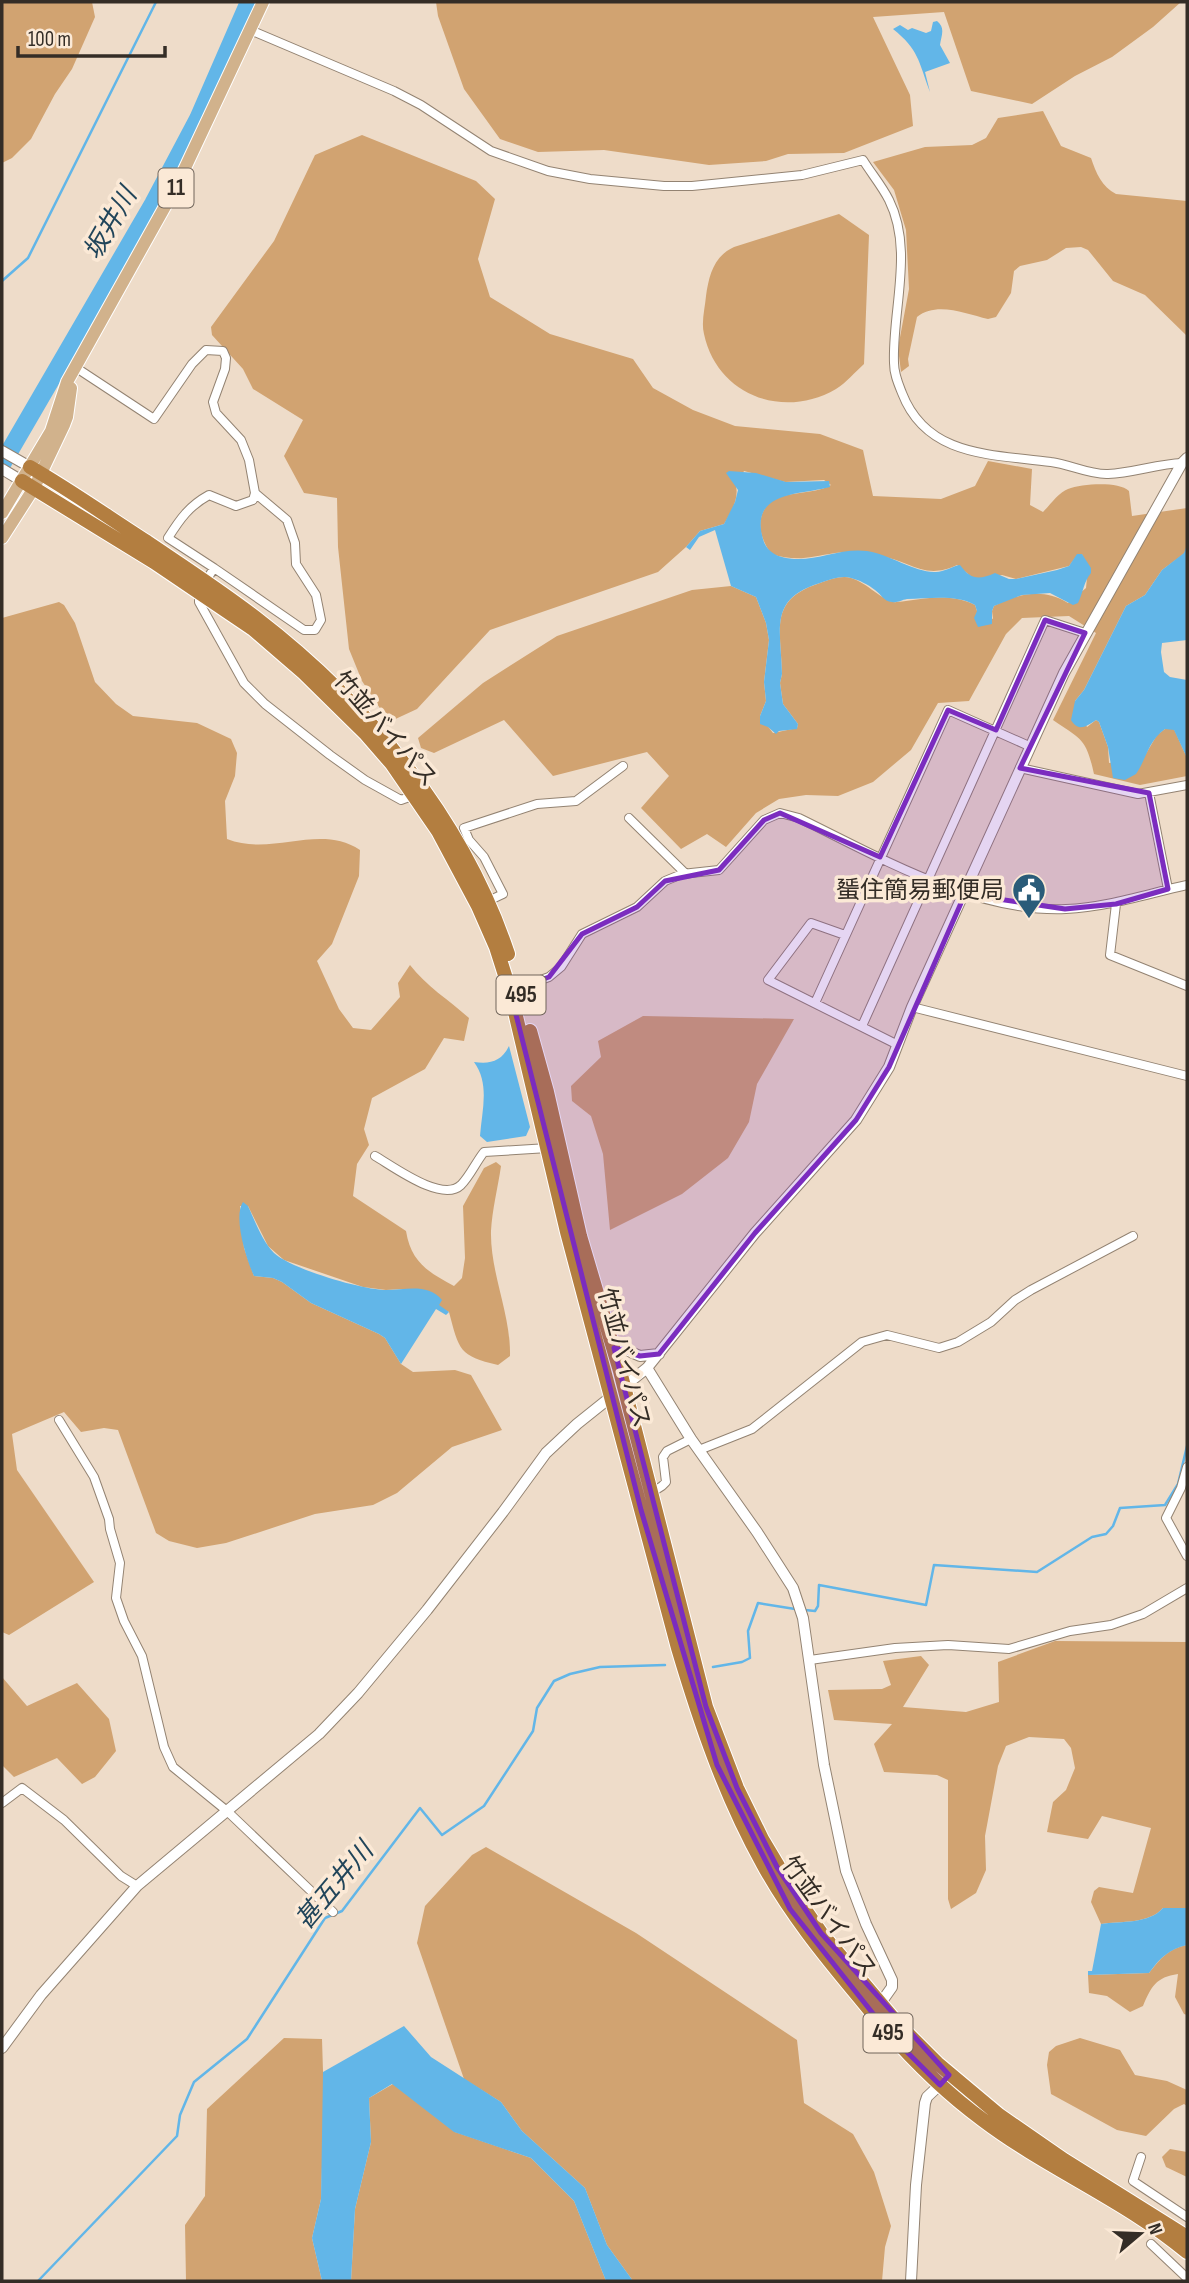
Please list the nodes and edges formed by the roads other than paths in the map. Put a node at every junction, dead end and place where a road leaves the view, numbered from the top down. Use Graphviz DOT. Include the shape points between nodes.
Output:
graph roads {
  1 [pos="263,2"];
  2 [pos="250,30"];
  3 [pos="75,367"];
  4 [pos="2,451"];
  5 [pos="1184,461"];
  6 [pos="4,470"];
  7 [pos="35,470"];
  8 [pos="28,484"];
  9 [pos="255,493"];
  10 [pos="2,513"];
  11 [pos="2,538"];
  12 [pos="206,580"];
  13 [pos="1085,633"];
  14 [pos="996,730"];
  15 [pos="1029,746"];
  16 [pos="623,766"];
  17 [pos="1020,768"];
  18 [pos="1187,785"];
  19 [pos="1149,793"];
  20 [pos="415,795"];
  21 [pos="629,818"];
  22 [pos="880,857"];
  23 [pos="686,874"];
  24 [pos="929,878"];
  25 [pos="1187,886"];
  26 [pos="1168,889"];
  27 [pos="965,894"];
  28 [pos="488,901"];
  29 [pos="1116,904"];
  30 [pos="845,935"];
  31 [pos="1187,986"];
  32 [pos="515,989"];
  33 [pos="815,1003"];
  34 [pos="912,1007"];
  35 [pos="862,1026"];
  36 [pos="896,1044"];
  37 [pos="1187,1076"];
  38 [pos="548,1148"];
  39 [pos="375,1156"];
  40 [pos="1133,1236"];
  41 [pos="612,1344"];
  42 [pos="659,1354"];
  43 [pos="647,1368"];
  44 [pos="624,1389"];
  45 [pos="611,1398"];
  46 [pos="58,1420"];
  47 [pos="691,1439"];
  48 [pos="699,1450"];
  49 [pos="1187,1467"];
  50 [pos="651,1493"];
  51 [pos="1187,1556"];
  52 [pos="1187,1588"];
  53 [pos="810,1660"];
  54 [pos="2,1803"];
  55 [pos="227,1811"];
  56 [pos="137,1886"];
  57 [pos="333,1912"];
  58 [pos="880,2004"];
  59 [pos="2,2048"];
  60 [pos="945,2080"];
  61 [pos="1141,2157"];
  62 [pos="1187,2217"];
  63 [pos="1187,2237"];
  64 [pos="1151,2244"];
  65 [pos="1187,2252"];
  66 [pos="1186,2275"];
  67 [pos="911,2281"];
  1 -- 2 [label="main road, 11"];
  2 -- 3 [label="main road, 11" via="177,185"];
  2 -- 5 [label="street" via="421,105 491,151 590,180 692,186 802,175 863,160 898,225 895,376 906,404 926,431 966,450 1062,463 1105,474"];
  3 -- 7 [label="main road, 11"];
  3 -- 9 [label="street" via="154,419 206,350 223,351 225,369 213,402 216,414 241,440"];
  4 -- 7 [label="street"];
  5 -- 13 [label="street"];
  6 -- 8 [label="street"];
  7 -- 8 [label="main road, 11"];
  7 -- 12 [label="highway, 竹並バイパス / 495"];
  8 -- 10 [label="main road, 11"];
  8 -- 11 [label="main road, 11"];
  8 -- 12 [label="highway, 竹並バイパス / 495"];
  9 -- 12 [label="street" via="253,500 236,506 209,495 182,516 168,538"];
  9 -- 12 [label="street" via="287,520 296,564 316,595 321,620 315,630 304,630"];
  12 -- 20 [label="highway, 竹並バイパス / 495" via="365,733"];
  12 -- 20 [label="street" via="199,602 244,682 265,704 365,780 401,800"];
  12 -- 28 [label="highway, 竹並バイパス / 495" via="313,668 399,755 438,811"];
  13 -- 14 [label="street" via="1045,620"];
  13 -- 15 [label="street"];
  14 -- 15 [label="street"];
  14 -- 22 [label="street" via="948,710"];
  14 -- 24 [label="street"];
  15 -- 17 [label="street"];
  16 -- 28 [label="street" via="576,800 537,804 464,828 503,894"];
  17 -- 19 [label="street"];
  17 -- 27 [label="street"];
  18 -- 19 [label="street"];
  19 -- 26 [label="street"];
  20 -- 32 [label="highway, 竹並バイパス / 495" via="478,906"];
  21 -- 23 [label="street"];
  22 -- 23 [label="street" via="780,813 764,820 719,870"];
  22 -- 24 [label="street"];
  22 -- 30 [label="street"];
  23 -- 32 [label="street" via="665,881 637,907 582,934 549,977"];
  24 -- 27 [label="street"];
  24 -- 35 [label="street"];
  25 -- 26 [label="street"];
  26 -- 29 [label="street"];
  27 -- 29 [label="street" via="1031,908"];
  27 -- 34 [label="street"];
  28 -- 32 [label="highway, 竹並バイパス / 495"];
  29 -- 31 [label="street" via="1110,955"];
  30 -- 33 [label="street"];
  30 -- 33 [label="street" via="811,923 768,980"];
  32 -- 38 [label="highway, 竹並バイパス / 495"];
  32 -- 41 [label="highway, 竹並バイパス / 495" via="547,1091 580,1236"];
  33 -- 35 [label="street"];
  34 -- 36 [label="street"];
  34 -- 37 [label="street"];
  35 -- 36 [label="street"];
  36 -- 42 [label="street" via="889,1067 856,1121 755,1233"];
  38 -- 39 [label="street" via="484,1152 460,1186 450,1190 436,1190"];
  38 -- 45 [label="highway, 竹並バイパス / 495"];
  40 -- 48 [label="street" via="1031,1290 958,1342 939,1348 887,1335 862,1342 752,1429"];
  41 -- 42 [label="street" via="640,1356"];
  41 -- 44 [label="highway, 竹並バイパス / 495"];
  42 -- 43 [label="street"];
  43 -- 44 [label="street"];
  43 -- 47 [label="street"];
  44 -- 45 [label="street"];
  44 -- 50 [label="highway, 竹並バイパス / 495"];
  45 -- 55 [label="street" via="546,1453 358,1693 319,1734"];
  45 -- 60 [label="highway, 竹並バイパス / 495" via="697,1712 739,1817 798,1920 890,2035"];
  46 -- 55 [label="street" via="94,1478 109,1519 120,1563 116,1598 142,1656 164,1747 173,1767"];
  47 -- 48 [label="street"];
  47 -- 50 [label="street" via="667,1451 663,1457 666,1482"];
  48 -- 53 [label="street" via="793,1588"];
  49 -- 51 [label="street" via="1166,1518"];
  50 -- 58 [label="highway, 竹並バイパス / 495" via="706,1707 737,1788 799,1902"];
  52 -- 53 [label="street" via="1143,1614 1111,1625 1070,1631 1009,1649 948,1645"];
  53 -- 58 [label="street" via="843,1859 892,1980 889,1994"];
  54 -- 56 [label="street" via="22,1788"];
  55 -- 56 [label="street"];
  55 -- 57 [label="street"];
  56 -- 59 [label="street" via="41,1995"];
  58 -- 60 [label="highway, 竹並バイパス / 495"];
  60 -- 63 [label="highway, 竹並バイパス / 495"];
  60 -- 65 [label="highway, 竹並バイパス / 495" via="985,2122"];
  60 -- 67 [label="street" via="925,2104"];
  61 -- 62 [label="street" via="1133,2181"];
  64 -- 66 [label="street"];
}
